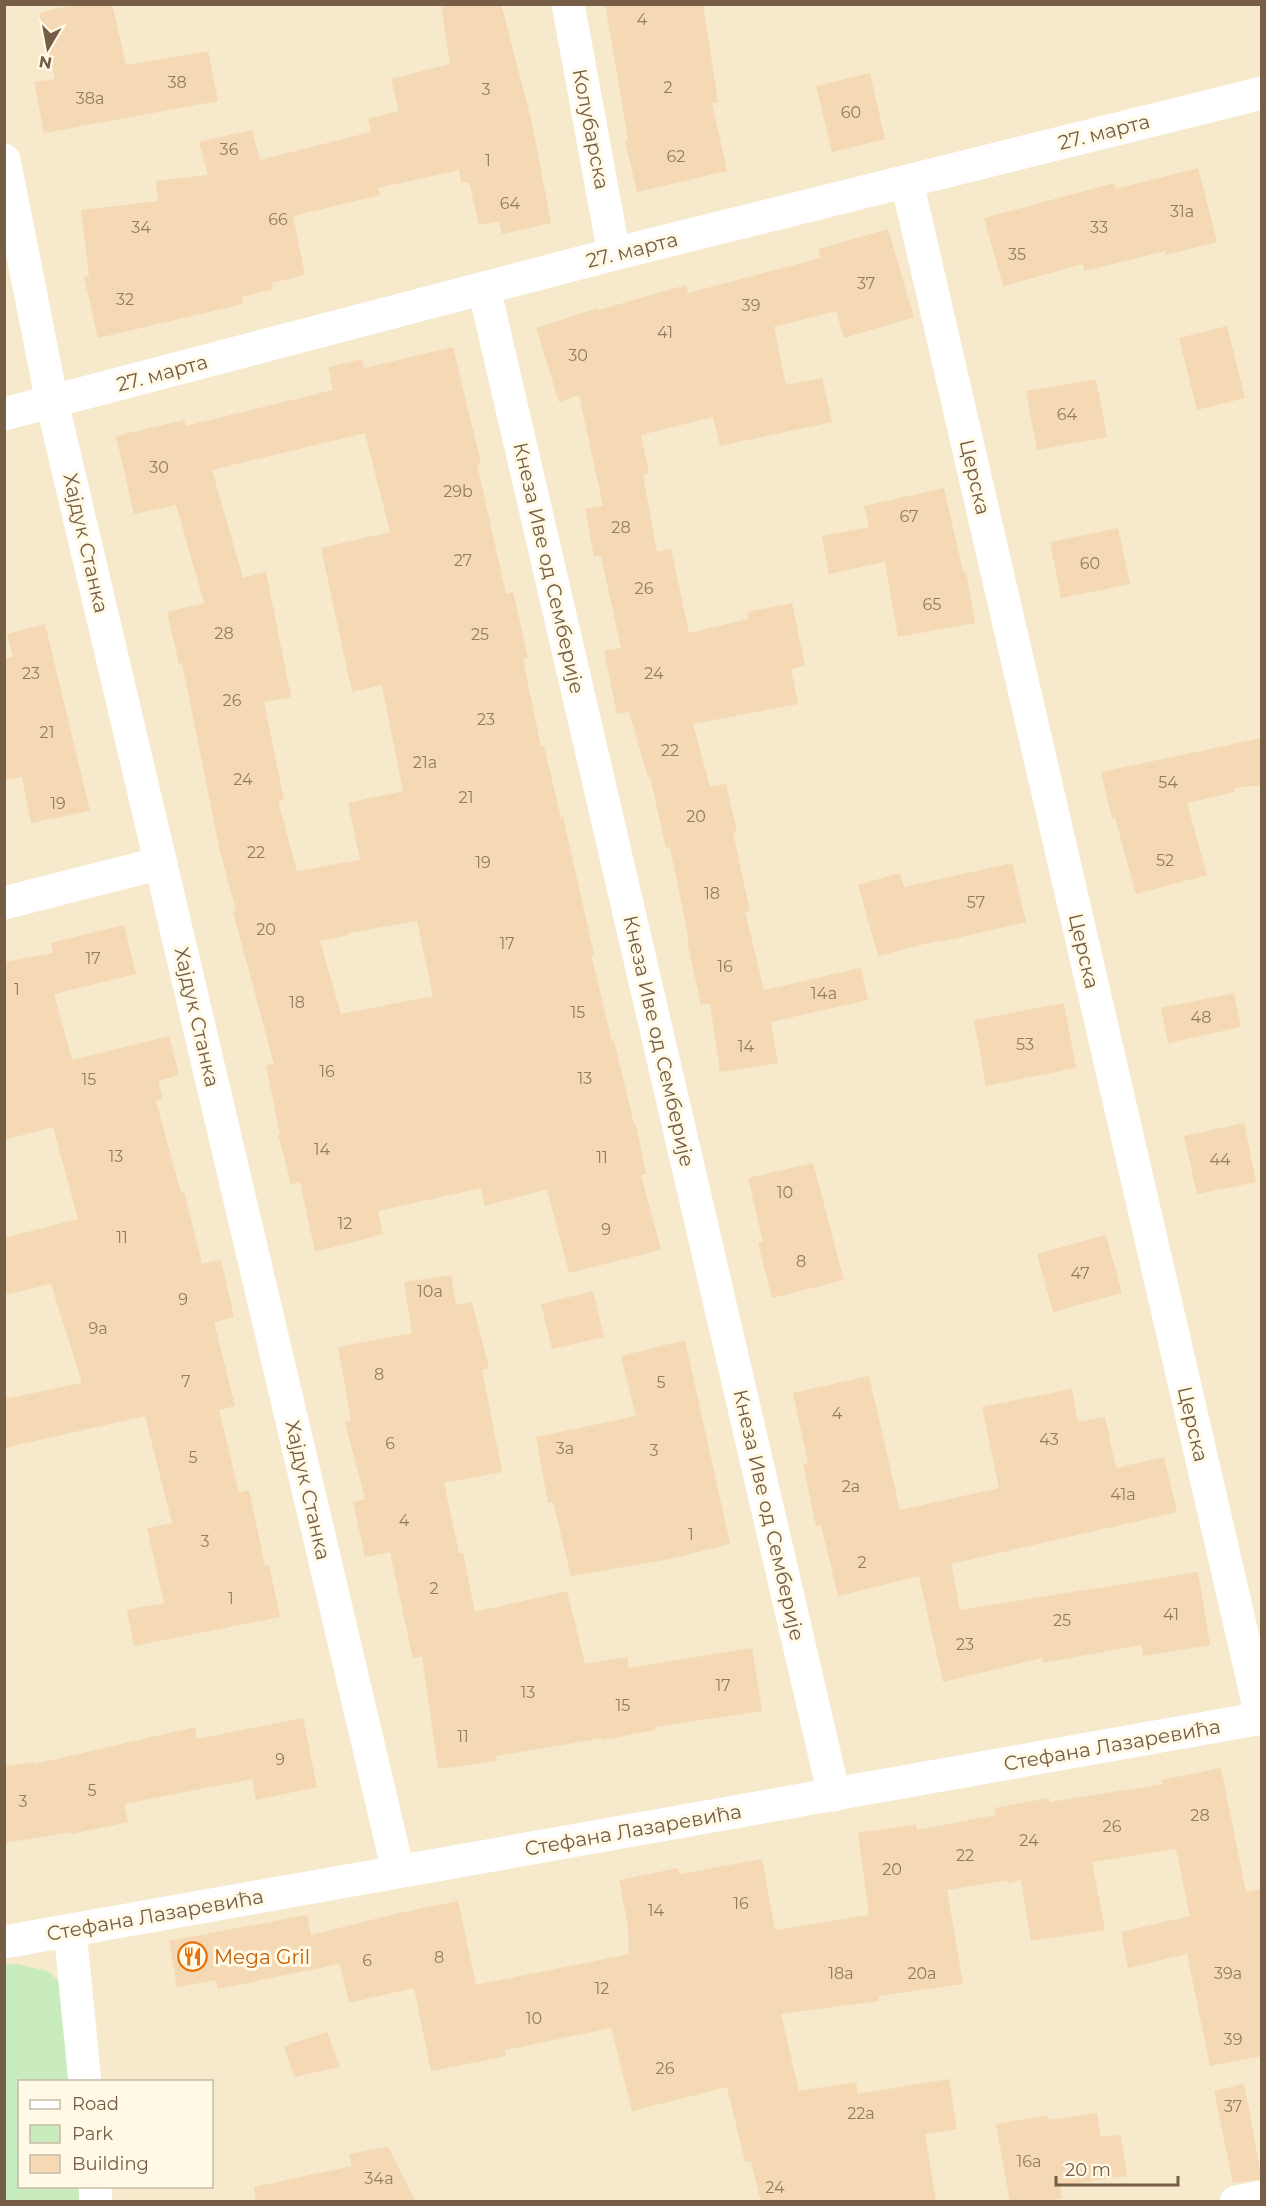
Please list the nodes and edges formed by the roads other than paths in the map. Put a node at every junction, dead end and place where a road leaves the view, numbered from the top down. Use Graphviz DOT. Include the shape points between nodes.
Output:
graph roads {
  1 [pos="568,4"];
  2 [pos="1262,93"];
  3 [pos="4,160"];
  4 [pos="907,182"];
  5 [pos="615,254"];
  6 [pos="484,288"];
  7 [pos="52,402"];
  8 [pos="4,414"];
  9 [pos="161,863"];
  10 [pos="4,903"];
  11 [pos="1261,1719"];
  12 [pos="834,1795"];
  13 [pos="398,1871"];
  14 [pos="70,1931"];
  15 [pos="4,1942"];
  16 [pos="85,2080"];
  17 [pos="1262,2197"];
  18 [pos="1236,2202"];
  1 -- 5 [label="street, Колубарска"];
  2 -- 4 [label="street, 27. марта"];
  3 -- 7 [label="street, Хајдук Станка"];
  4 -- 5 [label="street, 27. марта"];
  4 -- 11 [label="street, Церска"];
  5 -- 6 [label="street, 27. марта"];
  6 -- 7 [label="street, 27. марта"];
  6 -- 12 [label="street, Кнеза Иве од Семберије"];
  7 -- 8 [label="street, 27. марта"];
  7 -- 9 [label="street, Хајдук Станка"];
  9 -- 10 [label="street"];
  9 -- 13 [label="street, Хајдук Станка"];
  11 -- 12 [label="street, Стефана Лазаревића"];
  12 -- 13 [label="street, Стефана Лазаревића"];
  13 -- 14 [label="street, Стефана Лазаревића"];
  14 -- 15 [label="street, Стефана Лазаревића"];
  14 -- 16 [label="street"];
  17 -- 18 [label="street"];
}
